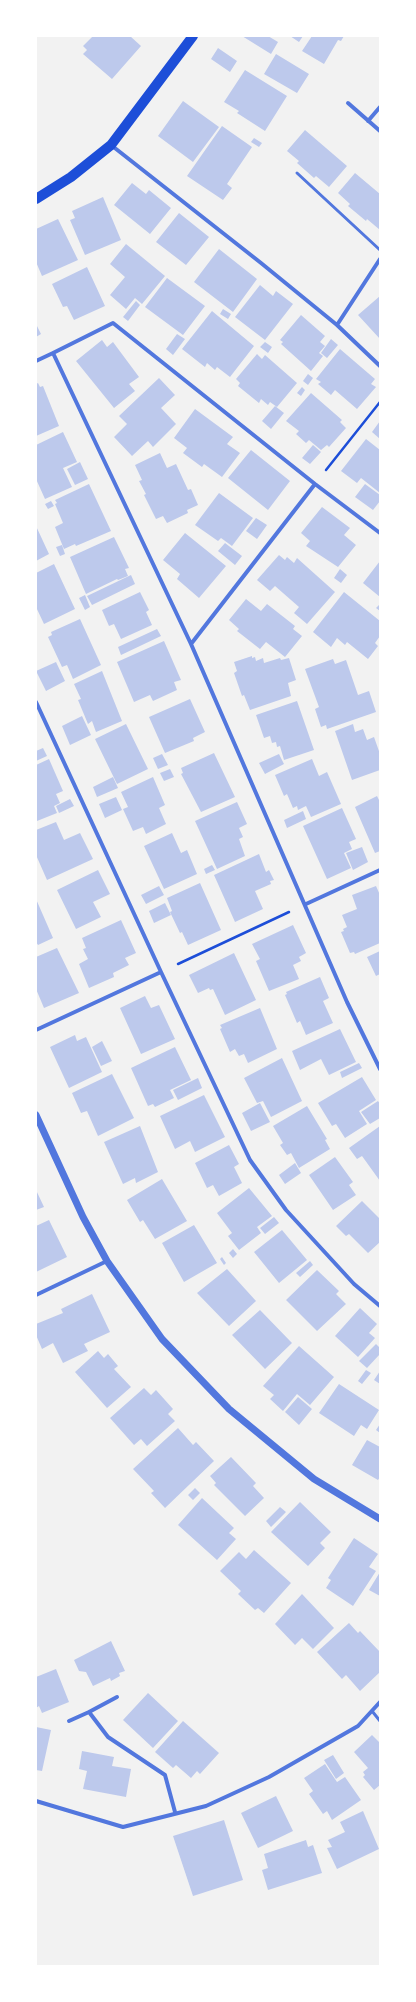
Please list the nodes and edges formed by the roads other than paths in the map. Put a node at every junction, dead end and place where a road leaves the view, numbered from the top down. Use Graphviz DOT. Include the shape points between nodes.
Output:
graph roads {
  1 [pos="193,36"];
  2 [pos="348,103"];
  3 [pos="380,107"];
  4 [pos="368,121"];
  5 [pos="380,131"];
  6 [pos="111,145"];
  7 [pos="297,173"];
  8 [pos="36,199"];
  9 [pos="380,250"];
  10 [pos="380,259"];
  11 [pos="337,326"];
  12 [pos="53,353"];
  13 [pos="36,361"];
  14 [pos="380,366"];
  15 [pos="315,484"];
  16 [pos="380,533"];
  17 [pos="191,644"];
  18 [pos="36,702"];
  19 [pos="380,870"];
  20 [pos="306,904"];
  21 [pos="161,972"];
  22 [pos="36,1030"];
  23 [pos="380,1069"];
  24 [pos="36,1116"];
  25 [pos="107,1261"];
  26 [pos="36,1295"];
  27 [pos="380,1306"];
  28 [pos="380,1519"];
  29 [pos="117,1697"];
  30 [pos="380,1702"];
  31 [pos="372,1711"];
  32 [pos="89,1712"];
  33 [pos="69,1721"];
  34 [pos="380,1721"];
  35 [pos="36,1801"];
  36 [pos="175,1812"];
  1 -- 6 [label="main road"];
  2 -- 4 [label="street"];
  3 -- 4 [label="street"];
  4 -- 5 [label="street"];
  6 -- 8 [label="main road" via="71,177"];
  6 -- 11 [label="street" via="197,211"];
  7 -- 9 [label="lane"];
  10 -- 11 [label="street"];
  11 -- 14 [label="street"];
  12 -- 13 [label="street"];
  12 -- 15 [label="street" via="114,323"];
  12 -- 17 [label="street"];
  15 -- 16 [label="street"];
  15 -- 17 [label="street"];
  17 -- 20 [label="street"];
  18 -- 21 [label="street"];
  19 -- 20 [label="street"];
  20 -- 23 [label="street" via="347,1002"];
  21 -- 22 [label="street"];
  21 -- 27 [label="street" via="250,1160 286,1210 354,1284"];
  24 -- 25 [label="street" via="83,1217"];
  25 -- 26 [label="street"];
  25 -- 28 [label="street" via="162,1339 229,1409 314,1479"];
  29 -- 32 [label="street"];
  30 -- 31 [label="street"];
  31 -- 34 [label="lane"];
  31 -- 36 [label="street" via="358,1726 269,1777 206,1806"];
  32 -- 33 [label="street"];
  32 -- 36 [label="street" via="108,1737 165,1775"];
  35 -- 36 [label="street" via="123,1827"];
}
